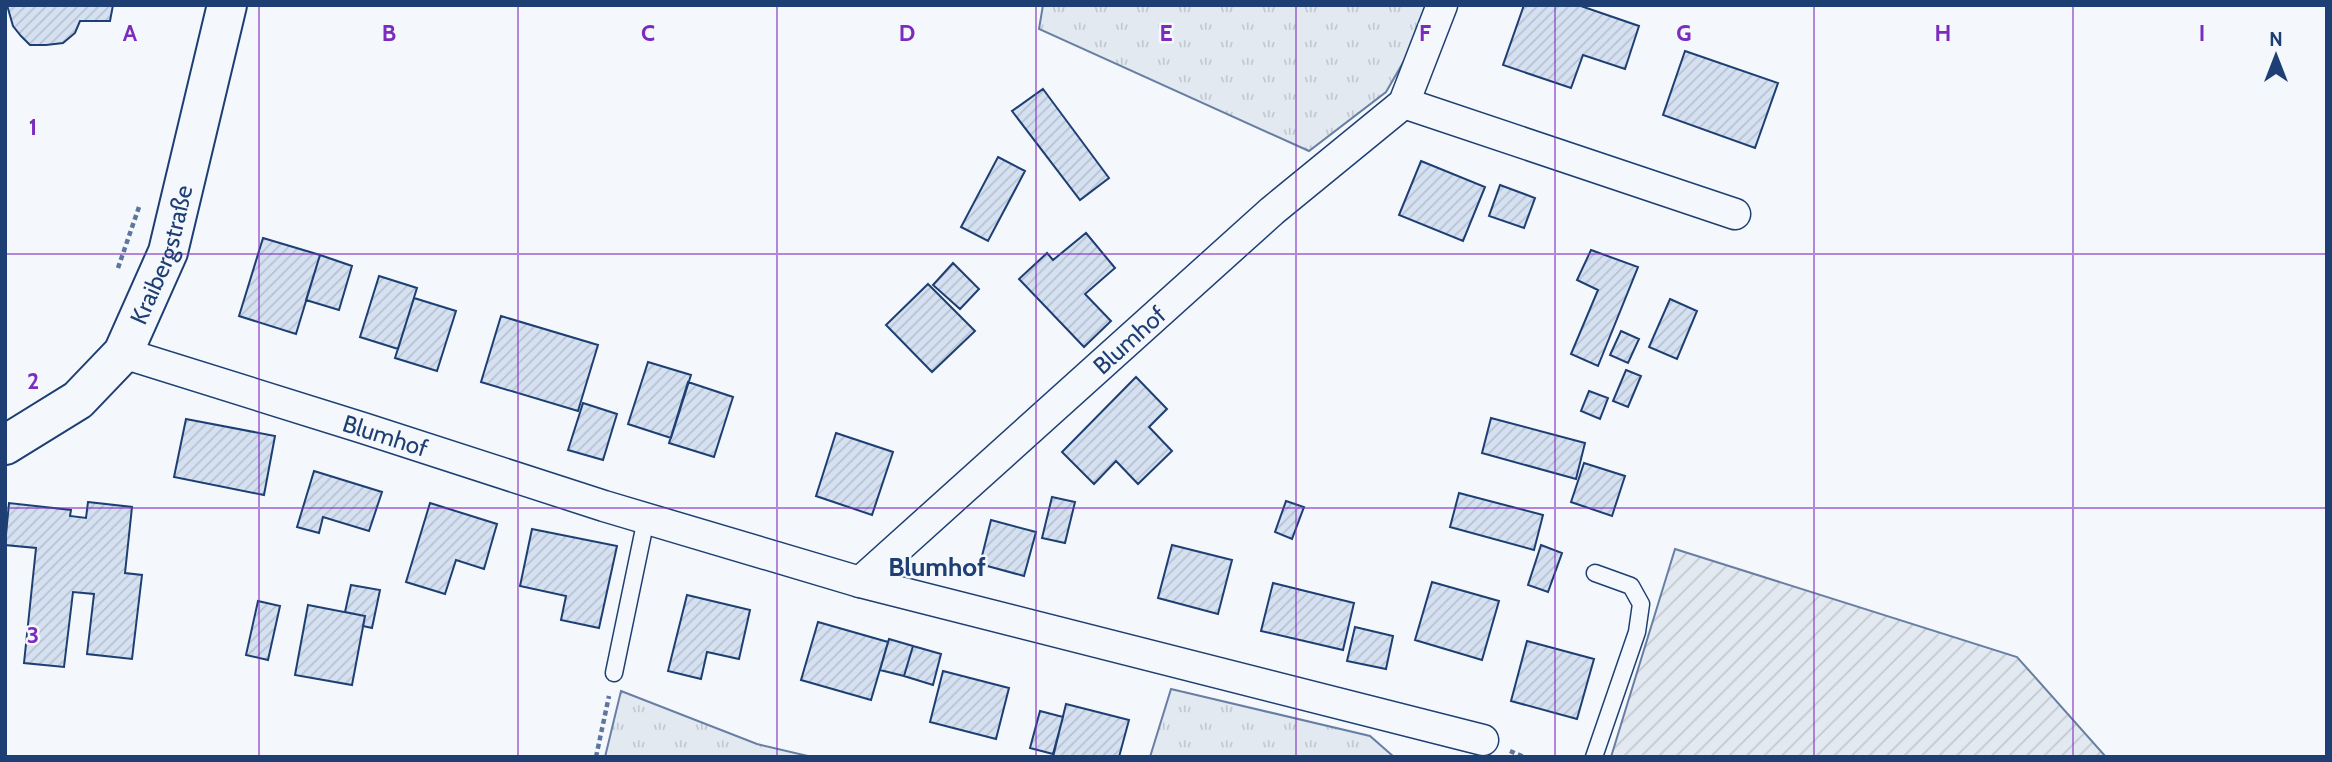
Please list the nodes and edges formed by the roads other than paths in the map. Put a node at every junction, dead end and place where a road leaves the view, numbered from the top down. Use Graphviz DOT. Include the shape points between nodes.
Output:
graph roads {
  1 [pos="227,5"];
  2 [pos="1442,5"];
  3 [pos="1404,103"];
  4 [pos="1735,214"];
  5 [pos="123,353"];
  6 [pos="5,445"];
  7 [pos="646,519"];
  8 [pos="1595,573"];
  9 [pos="860,582"];
  10 [pos="614,673"];
  11 [pos="1483,740"];
  12 [pos="1594,757"];
  1 -- 5 [label="street, Kraibergstraße" via="168,251"];
  2 -- 3 [label="street, Blumhof"];
  3 -- 4 [label="street"];
  3 -- 9 [label="street, Blumhof" via="1272,211"];
  5 -- 6 [label="street, Kraibergstraße" via="78,400"];
  5 -- 7 [label="street, Blumhof"];
  7 -- 9 [label="street, Blumhof"];
  7 -- 10 [label="lane"];
  8 -- 12 [label="lane" via="1631,586 1641,604 1637,632"];
  9 -- 11 [label="street, Blumhof"];
}
